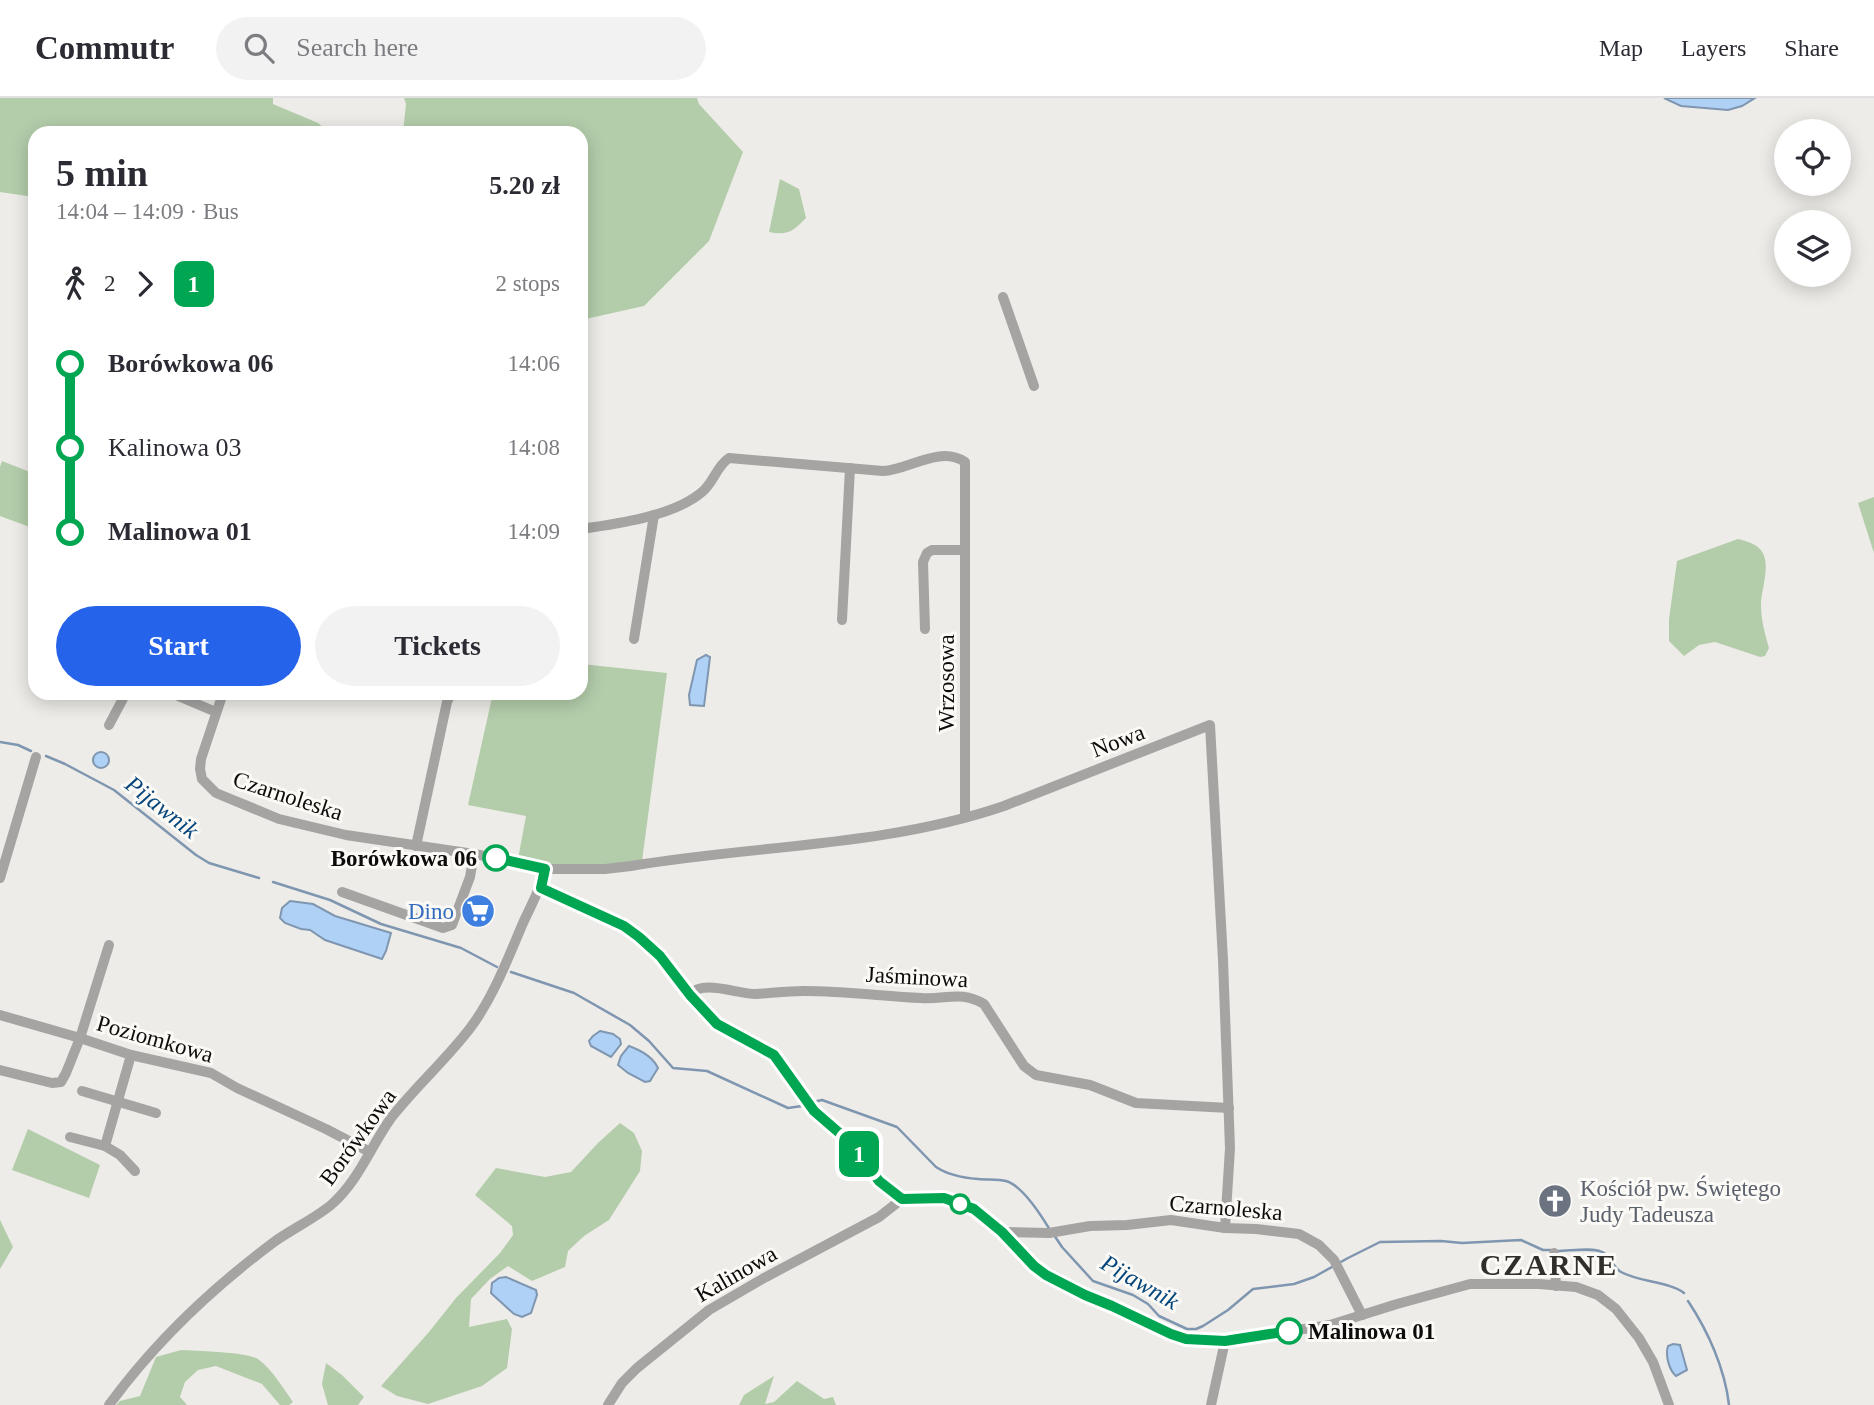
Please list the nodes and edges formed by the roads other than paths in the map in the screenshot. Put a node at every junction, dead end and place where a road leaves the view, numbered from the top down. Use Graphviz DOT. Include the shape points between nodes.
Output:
graph roads {
  1 [pos="1003,297"];
  2 [pos="1034,386"];
  3 [pos="850,468"];
  4 [pos="654,515"];
  5 [pos="588,528"];
  6 [pos="965,550"];
  7 [pos="842,620"];
  8 [pos="925,629"];
  9 [pos="634,639"];
  10 [pos="122,700"];
  11 [pos="188,700"];
  12 [pos="220,700"];
  13 [pos="448,700"];
  14 [pos="216,712"];
  15 [pos="109,725"];
  16 [pos="36,757"];
  17 [pos="965,817"];
  18 [pos="415,846"];
  19 [pos="474,854"];
  20 [pos="545,869"];
  21 [pos="0,878"];
  22 [pos="541,888"];
  23 [pos="342,892"];
  24 [pos="109,945"];
  25 [pos="690,995"];
  26 [pos="0,1015"];
  27 [pos="80,1038"];
  28 [pos="131,1055"];
  29 [pos="0,1070"];
  30 [pos="82,1091"];
  31 [pos="116,1102"];
  32 [pos="1228,1108"];
  33 [pos="156,1113"];
  34 [pos="70,1137"];
  35 [pos="104,1146"];
  36 [pos="369,1152"];
  37 [pos="135,1171"];
  38 [pos="902,1199"];
  39 [pos="1225,1228"];
  40 [pos="1002,1232"];
  41 [pos="1555,1253"];
  42 [pos="1556,1286"];
  43 [pos="1362,1315"];
  44 [pos="1225,1341"];
  45 [pos="108,1405"];
  46 [pos="608,1405"];
  47 [pos="1211,1405"];
  48 [pos="1669,1405"];
  1 -- 2 [label="street"];
  3 -- 4 [label="street, Wrzosowa" via="729,458 696,497"];
  3 -- 6 [label="street, Wrzosowa" via="892,470 932,457 961,459 965,462"];
  3 -- 7 [label="street"];
  4 -- 5 [label="street, Wrzosowa"];
  4 -- 9 [label="street"];
  6 -- 8 [label="street, Wrzosowa" via="927,553 923,562"];
  6 -- 17 [label="street, Wrzosowa"];
  10 -- 15 [label="street"];
  11 -- 14 [label="street"];
  12 -- 14 [label="street, Czarnoleska"];
  13 -- 18 [label="street"];
  14 -- 18 [label="street, Czarnoleska" via="200,769 202,779 216,793 279,819"];
  16 -- 21 [label="street"];
  17 -- 20 [label="street, Nowa" via="885,835 631,866"];
  17 -- 32 [label="street, Nowa" via="1210,725"];
  18 -- 19 [label="street, Czarnoleska"];
  19 -- 20 [label="street, Czarnoleska"];
  19 -- 23 [label="street" via="452,925 443,928"];
  20 -- 22 [label="street, Borówkowa"];
  22 -- 25 [label="street" via="624,926 660,956"];
  22 -- 36 [label="street, Borówkowa" via="473,1024 394,1115"];
  24 -- 27 [label="street"];
  25 -- 32 [label="street, Jaśminowa" via="698,988 712,988 752,994 804,991 924,999 967,997 984,1004 1024,1066 1037,1075 1090,1085 1136,1103"];
  25 -- 38 [label="street" via="717,1024 774,1055 814,1111 851,1143 879,1181"];
  26 -- 27 [label="street, Poziomkowa"];
  27 -- 28 [label="street, Poziomkowa"];
  27 -- 29 [label="street" via="61,1082"];
  28 -- 31 [label="street"];
  28 -- 36 [label="street, Poziomkowa" via="211,1073"];
  30 -- 31 [label="street"];
  31 -- 33 [label="street"];
  31 -- 35 [label="street"];
  32 -- 39 [label="street, Nowa"];
  34 -- 35 [label="street"];
  35 -- 37 [label="street"];
  36 -- 45 [label="street, Borówkowa" via="332,1205 292,1228 183,1318"];
  38 -- 40 [label="street" via="944,1198 974,1209"];
  38 -- 46 [label="street, Kalinowa" via="879,1217 709,1310 637,1368"];
  39 -- 40 [label="street, Czarnoleska" via="1171,1220 1054,1232"];
  39 -- 43 [label="street, Czarnoleska" via="1299,1234 1319,1245 1334,1260"];
  40 -- 44 [label="street" via="1034,1266 1085,1295 1186,1339"];
  41 -- 42 [label="street"];
  42 -- 43 [label="street" via="1470,1284"];
  42 -- 48 [label="street" via="1576,1287 1610,1303 1653,1362"];
  43 -- 44 [label="street" via="1330,1325"];
  44 -- 47 [label="street"];
}
